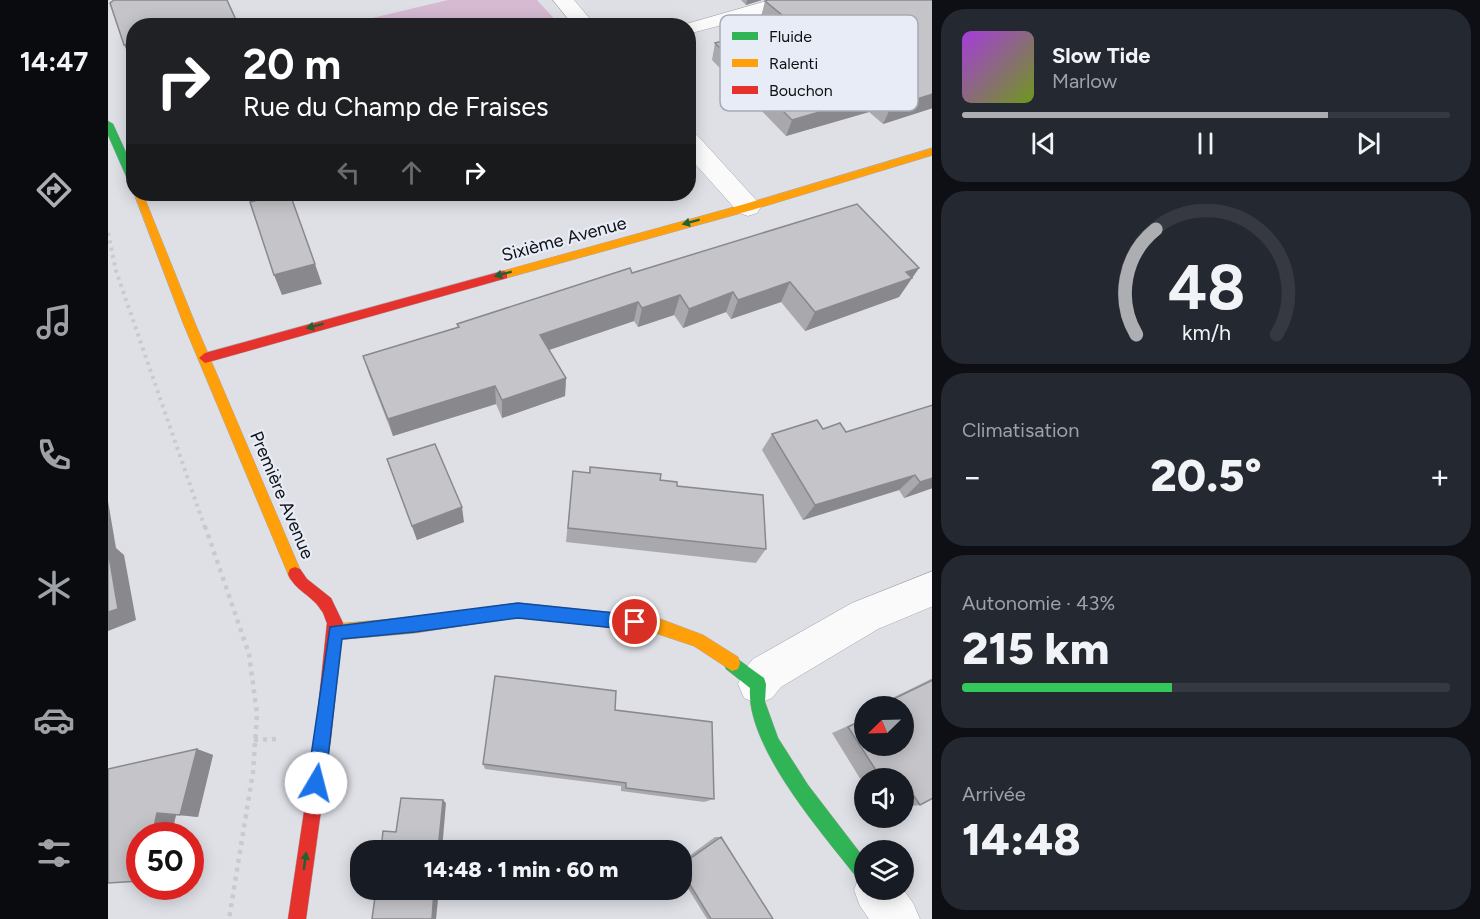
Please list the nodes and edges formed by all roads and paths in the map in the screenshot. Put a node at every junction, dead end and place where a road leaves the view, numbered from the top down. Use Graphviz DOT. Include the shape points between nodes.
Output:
graph roads {
  1 [pos="563,0"];
  2 [pos="794,0"];
  3 [pos="737,15"];
  4 [pos="579,18"];
  5 [pos="720,20"];
  6 [pos="696,26"];
  7 [pos="108,124"];
  8 [pos="696,150"];
  9 [pos="932,151"];
  10 [pos="126,165"];
  11 [pos="141,201"];
  12 [pos="748,207"];
  13 [pos="108,232"];
  14 [pos="205,358"];
  15 [pos="932,588"];
  16 [pos="335,632"];
  17 [pos="758,684"];
  18 [pos="854,859"];
  19 [pos="883,900"];
  20 [pos="229,919"];
  21 [pos="297,919"];
  22 [pos="897,919"];
  1 -- 4 [label="street"];
  2 -- 3 [label="street"];
  5 -- 6 [label="street"];
  7 -- 10 [label="street"];
  8 -- 12 [label="street"];
  9 -- 12 [label="street, Sixième Avenue"];
  11 -- 14 [label="street, Première Avenue"];
  12 -- 14 [label="street, Sixième Avenue, one-way"];
  13 -- 20 [label="path" via="116,271 249,654 257,714 253,772"];
  14 -- 16 [label="street, Première Avenue" via="293,568 302,584 331,608"];
  15 -- 17 [label="street" via="865,616 767,673"];
  16 -- 17 [label="street" via="512,611 577,615 655,625 685,634 721,654"];
  21 -- 16 [label="street, Première Avenue, one-way"];
  17 -- 18 [label="street" via="756,703 771,741"];
  19 -- 22 [label="street"];
}
